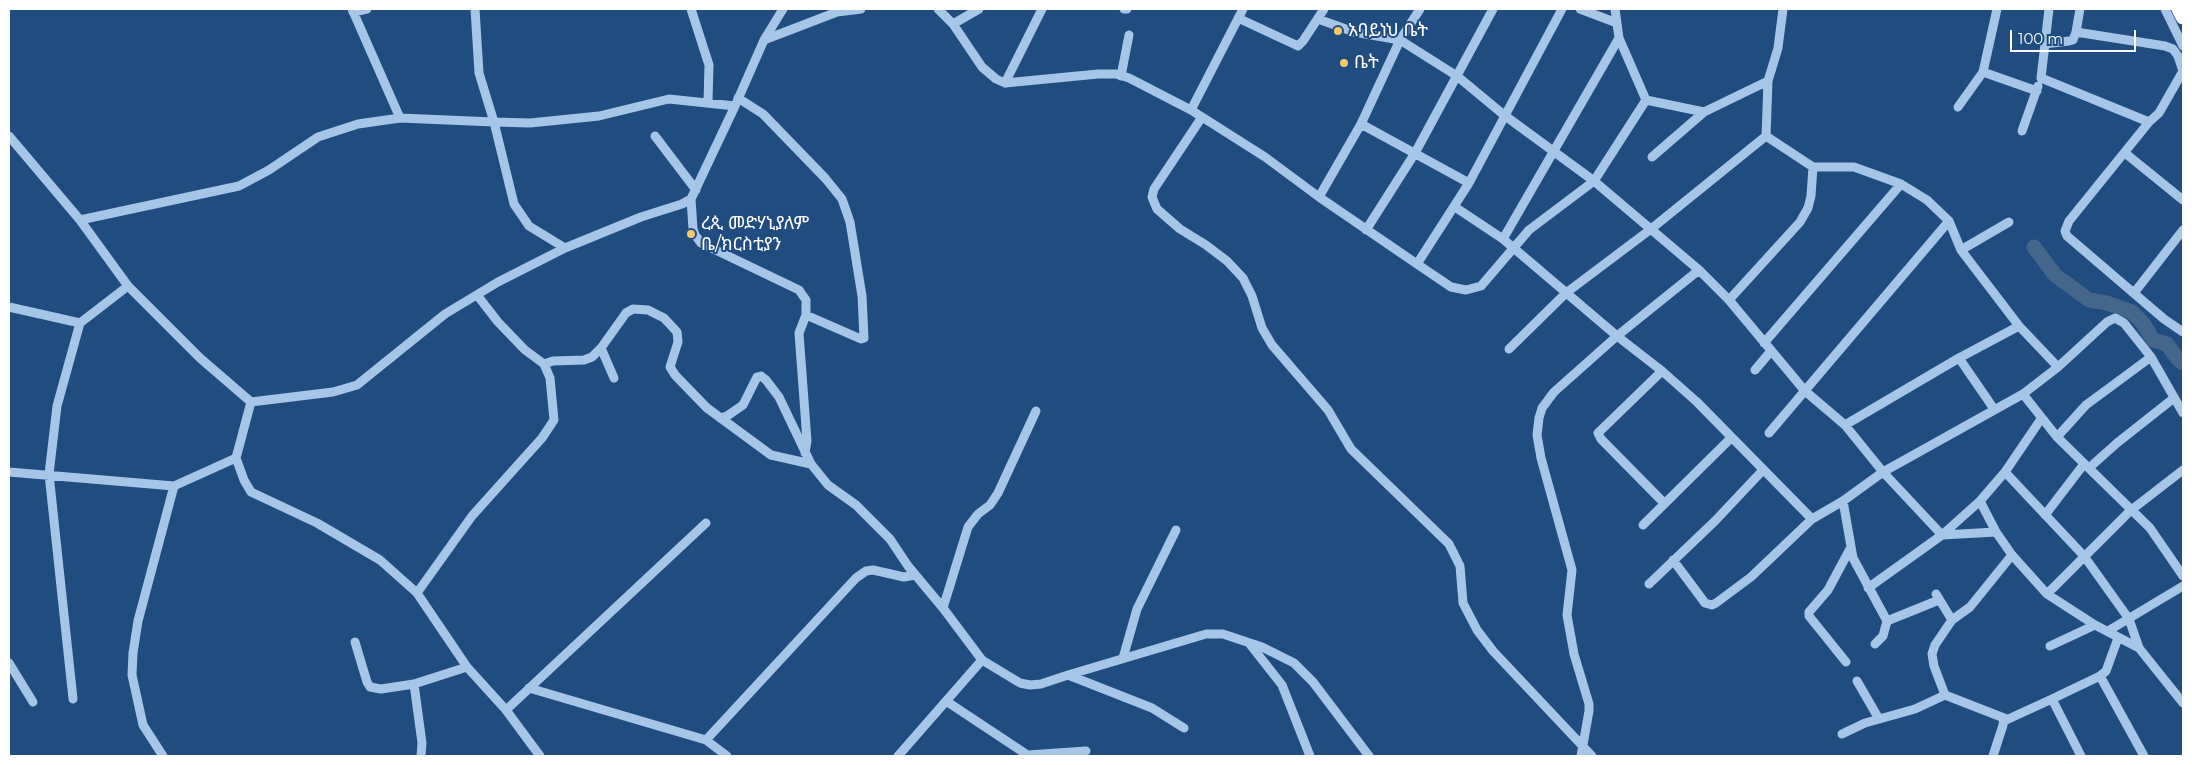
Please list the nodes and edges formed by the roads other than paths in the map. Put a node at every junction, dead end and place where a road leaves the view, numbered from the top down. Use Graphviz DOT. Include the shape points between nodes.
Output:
graph roads {
  1 [pos="367,9"];
  2 [pos="475,9"];
  3 [pos="691,9"];
  4 [pos="783,9"];
  5 [pos="861,9"];
  6 [pos="938,9"];
  7 [pos="979,9"];
  8 [pos="1042,9"];
  9 [pos="1243,9"];
  10 [pos="1324,9"];
  11 [pos="1420,9"];
  12 [pos="1493,9"];
  13 [pos="1562,9"];
  14 [pos="1580,9"];
  15 [pos="1615,9"];
  16 [pos="1998,9"];
  17 [pos="2050,9"];
  18 [pos="2080,9"];
  19 [pos="2165,9"];
  20 [pos="2179,9"];
  21 [pos="353,10"];
  22 [pos="1783,13"];
  23 [pos="2183,17"];
  24 [pos="1238,18"];
  25 [pos="1318,19"];
  26 [pos="1617,23"];
  27 [pos="953,24"];
  28 [pos="2076,32"];
  29 [pos="1129,34"];
  30 [pos="1619,38"];
  31 [pos="764,40"];
  32 [pos="1400,40"];
  33 [pos="2044,44"];
  34 [pos="2183,46"];
  35 [pos="2183,71"];
  36 [pos="1983,72"];
  37 [pos="1121,76"];
  38 [pos="1457,76"];
  39 [pos="2041,78"];
  40 [pos="1768,81"];
  41 [pos="1005,83"];
  42 [pos="2037,91"];
  43 [pos="1646,100"];
  44 [pos="708,102"];
  45 [pos="737,102"];
  46 [pos="1958,108"];
  47 [pos="1192,110"];
  48 [pos="1704,112"];
  49 [pos="1504,115"];
  50 [pos="1202,117"];
  51 [pos="400,118"];
  52 [pos="494,122"];
  53 [pos="2149,122"];
  54 [pos="1361,124"];
  55 [pos="2022,131"];
  56 [pos="9,136"];
  57 [pos="655,136"];
  58 [pos="1766,136"];
  59 [pos="1554,150"];
  60 [pos="2125,152"];
  61 [pos="1415,154"];
  62 [pos="1652,158"];
  63 [pos="1813,167"];
  64 [pos="1594,181"];
  65 [pos="1469,182"];
  66 [pos="1901,184"];
  67 [pos="696,190"];
  68 [pos="691,198"];
  69 [pos="1318,198"];
  70 [pos="2183,200"];
  71 [pos="1455,207"];
  72 [pos="80,220"];
  73 [pos="1949,221"];
  74 [pos="2009,222"];
  75 [pos="1651,229"];
  76 [pos="1366,230"];
  77 [pos="2183,230"];
  78 [pos="1503,238"];
  79 [pos="565,248"];
  80 [pos="1513,249"];
  81 [pos="1961,250"];
  82 [pos="1417,264"];
  83 [pos="1699,270"];
  84 [pos="128,286"];
  85 [pos="1566,293"];
  86 [pos="2134,293"];
  87 [pos="477,295"];
  88 [pos="1729,300"];
  89 [pos="9,307"];
  90 [pos="806,315"];
  91 [pos="80,324"];
  92 [pos="2019,326"];
  93 [pos="2183,332"];
  94 [pos="1617,336"];
  95 [pos="1764,343"];
  96 [pos="601,348"];
  97 [pos="1509,350"];
  98 [pos="1771,351"];
  99 [pos="2151,357"];
  100 [pos="1959,358"];
  101 [pos="544,364"];
  102 [pos="2058,368"];
  103 [pos="1755,370"];
  104 [pos="1662,371"];
  105 [pos="614,378"];
  106 [pos="1805,391"];
  107 [pos="2024,394"];
  108 [pos="2174,398"];
  109 [pos="251,402"];
  110 [pos="1994,409"];
  111 [pos="1036,411"];
  112 [pos="2183,413"];
  113 [pos="720,418"];
  114 [pos="2041,419"];
  115 [pos="1845,425"];
  116 [pos="1769,433"];
  117 [pos="2056,437"];
  118 [pos="1731,438"];
  119 [pos="805,454"];
  120 [pos="236,458"];
  121 [pos="811,464"];
  122 [pos="2087,466"];
  123 [pos="1763,470"];
  124 [pos="2183,470"];
  125 [pos="9,472"];
  126 [pos="1883,472"];
  127 [pos="2005,472"];
  128 [pos="48,474"];
  129 [pos="174,486"];
  130 [pos="1843,501"];
  131 [pos="1980,501"];
  132 [pos="1664,503"];
  133 [pos="2130,510"];
  134 [pos="2046,515"];
  135 [pos="1812,520"];
  136 [pos="706,523"];
  137 [pos="1643,525"];
  138 [pos="1176,530"];
  139 [pos="1996,532"];
  140 [pos="1942,535"];
  141 [pos="1850,550"];
  142 [pos="2012,555"];
  143 [pos="2084,556"];
  144 [pos="1672,560"];
  145 [pos="915,575"];
  146 [pos="2183,576"];
  147 [pos="1649,584"];
  148 [pos="2183,586"];
  149 [pos="1868,588"];
  150 [pos="417,594"];
  151 [pos="2047,594"];
  152 [pos="943,608"];
  153 [pos="2130,619"];
  154 [pos="1952,620"];
  155 [pos="1887,621"];
  156 [pos="2095,625"];
  157 [pos="2108,631"];
  158 [pos="2118,638"];
  159 [pos="355,642"];
  160 [pos="1249,643"];
  161 [pos="1875,644"];
  162 [pos="2050,646"];
  163 [pos="2139,648"];
  164 [pos="1123,658"];
  165 [pos="982,660"];
  166 [pos="1846,662"];
  167 [pos="9,663"];
  168 [pos="468,667"];
  169 [pos="1068,675"];
  170 [pos="2100,676"];
  171 [pos="1857,680"];
  172 [pos="414,684"];
  173 [pos="2183,686"];
  174 [pos="529,688"];
  175 [pos="2174,691"];
  176 [pos="1945,695"];
  177 [pos="73,699"];
  178 [pos="2052,699"];
  179 [pos="946,701"];
  180 [pos="33,702"];
  181 [pos="2183,703"];
  182 [pos="506,710"];
  183 [pos="1879,719"];
  184 [pos="2004,721"];
  185 [pos="1184,728"];
  186 [pos="1842,734"];
  187 [pos="706,740"];
  188 [pos="1086,751"];
  189 [pos="1582,751"];
  190 [pos="163,756"];
  191 [pos="421,756"];
  192 [pos="540,756"];
  193 [pos="727,756"];
  194 [pos="898,756"];
  195 [pos="1028,756"];
  196 [pos="1310,756"];
  197 [pos="1369,756"];
  198 [pos="1592,756"];
  199 [pos="1993,756"];
  200 [pos="2081,756"];
  201 [pos="2144,756"];
  1 -- 21 [label="street"];
  2 -- 52 [label="street" via="479,73"];
  3 -- 44 [label="street" via="708,65"];
  4 -- 31 [label="street"];
  5 -- 31 [label="street" via="837,12"];
  6 -- 27 [label="street"];
  7 -- 27 [label="street"];
  8 -- 41 [label="street"];
  9 -- 24 [label="street"];
  10 -- 25 [label="street"];
  11 -- 32 [label="street"];
  12 -- 38 [label="street"];
  13 -- 49 [label="street"];
  14 -- 26 [label="street"];
  15 -- 26 [label="street"];
  16 -- 36 [label="street"];
  17 -- 33 [label="street"];
  18 -- 28 [label="street"];
  19 -- 34 [label="street"];
  20 -- 23 [label="highway"];
  21 -- 51 [label="street"];
  22 -- 40 [label="street" via="1778,48"];
  24 -- 25 [label="street" via="1298,46"];
  24 -- 47 [label="street"];
  25 -- 32 [label="street" via="1354,32"];
  26 -- 30 [label="street"];
  27 -- 41 [label="street" via="982,67"];
  28 -- 33 [label="street" via="2073,40"];
  28 -- 35 [label="street" via="2165,46 2178,56"];
  29 -- 37 [label="street"];
  30 -- 43 [label="street"];
  30 -- 59 [label="street"];
  31 -- 45 [label="street"];
  32 -- 38 [label="street"];
  32 -- 54 [label="street"];
  33 -- 39 [label="street"];
  35 -- 53 [label="street" via="2159,113"];
  36 -- 42 [label="street"];
  36 -- 46 [label="street"];
  37 -- 41 [label="street" via="1098,74"];
  37 -- 47 [label="street"];
  38 -- 49 [label="street"];
  38 -- 61 [label="street"];
  39 -- 42 [label="street"];
  39 -- 53 [label="street"];
  40 -- 48 [label="street"];
  40 -- 58 [label="street"];
  42 -- 55 [label="street"];
  43 -- 48 [label="street"];
  43 -- 64 [label="street"];
  44 -- 45 [label="street"];
  44 -- 52 [label="street" via="669,99 599,116 530,123"];
  45 -- 67 [label="street"];
  45 -- 90 [label="street" via="763,114 825,178 842,199 850,222 862,296 864,338"];
  47 -- 50 [label="street"];
  48 -- 62 [label="street"];
  49 -- 59 [label="street"];
  49 -- 65 [label="street"];
  50 -- 69 [label="street" via="1265,157"];
  50 -- 189 [label="street" via="1154,190 1152,198 1157,209 1227,261 1243,278 1272,345 1328,410 1351,449 1449,544 1460,566 1463,603 1477,630"];
  51 -- 52 [label="street"];
  51 -- 72 [label="street" via="358,124 318,137 269,170 238,186"];
  52 -- 79 [label="street" via="514,204 529,226"];
  53 -- 60 [label="street"];
  54 -- 61 [label="street"];
  54 -- 69 [label="street"];
  56 -- 72 [label="street"];
  57 -- 67 [label="street"];
  58 -- 63 [label="street"];
  58 -- 75 [label="street"];
  59 -- 64 [label="street"];
  59 -- 78 [label="street"];
  60 -- 70 [label="street"];
  60 -- 86 [label="street" via="2069,220 2066,231 2067,236"];
  61 -- 65 [label="street"];
  61 -- 76 [label="street"];
  63 -- 66 [label="street" via="1854,167"];
  63 -- 88 [label="street" via="1812,196 1800,222"];
  64 -- 75 [label="street"];
  64 -- 80 [label="street" via="1529,230"];
  65 -- 71 [label="street"];
  66 -- 73 [label="street" via="1927,200"];
  66 -- 95 [label="street"];
  67 -- 68 [label="street"];
  68 -- 79 [label="street"];
  68 -- 90 [label="street" via="694,236 701,243 799,290 806,300"];
  69 -- 76 [label="street"];
  71 -- 78 [label="street"];
  71 -- 82 [label="street"];
  72 -- 84 [label="street"];
  73 -- 81 [label="street"];
  73 -- 106 [label="street"];
  74 -- 81 [label="street"];
  75 -- 83 [label="street"];
  75 -- 85 [label="street"];
  76 -- 82 [label="street"];
  77 -- 86 [label="street"];
  78 -- 80 [label="street"];
  79 -- 87 [label="street"];
  80 -- 82 [label="street" via="1481,286 1474,289 1451,287"];
  80 -- 85 [label="street"];
  81 -- 92 [label="street"];
  83 -- 88 [label="street"];
  83 -- 94 [label="street"];
  84 -- 91 [label="street"];
  84 -- 109 [label="street" via="200,358"];
  85 -- 94 [label="street"];
  85 -- 97 [label="street"];
  86 -- 93 [label="street"];
  87 -- 101 [label="street" via="525,350"];
  87 -- 109 [label="street" via="422,331 357,384 333,392"];
  88 -- 95 [label="street"];
  89 -- 91 [label="street"];
  90 -- 119 [label="street" via="799,333 807,441"];
  91 -- 128 [label="street" via="58,406"];
  92 -- 100 [label="street"];
  92 -- 102 [label="street"];
  94 -- 104 [label="street"];
  94 -- 189 [label="street" via="1554,392 1542,408 1537,436 1540,458 1572,570 1567,615 1589,711"];
  95 -- 98 [label="street"];
  96 -- 101 [label="street" via="584,360"];
  96 -- 105 [label="street"];
  96 -- 113 [label="street" via="626,313 640,308 657,314 678,338 670,364 672,370"];
  98 -- 103 [label="street"];
  98 -- 106 [label="street"];
  99 -- 102 [label="street" via="2124,323 2115,318"];
  99 -- 108 [label="street"];
  99 -- 117 [label="street" via="2086,405"];
  100 -- 110 [label="street"];
  100 -- 115 [label="street"];
  101 -- 150 [label="street" via="554,404 554,420 549,430 472,516"];
  102 -- 107 [label="street"];
  104 -- 118 [label="street"];
  104 -- 132 [label="street" via="1598,433"];
  106 -- 115 [label="street"];
  106 -- 116 [label="street"];
  107 -- 110 [label="street"];
  107 -- 114 [label="street"];
  108 -- 112 [label="street"];
  108 -- 122 [label="street"];
  109 -- 120 [label="street"];
  110 -- 126 [label="street"];
  111 -- 152 [label="street" via="998,493 968,527"];
  113 -- 119 [label="street" via="743,405 755,380 763,377 779,397"];
  113 -- 121 [label="street" via="772,455"];
  114 -- 117 [label="street"];
  114 -- 127 [label="street"];
  115 -- 126 [label="street"];
  117 -- 122 [label="street"];
  118 -- 123 [label="street"];
  118 -- 132 [label="street"];
  119 -- 121 [label="street"];
  120 -- 129 [label="street"];
  120 -- 150 [label="street" via="251,492 317,523 380,560"];
  121 -- 145 [label="street" via="828,484 856,505 890,539"];
  122 -- 133 [label="street"];
  122 -- 134 [label="street"];
  123 -- 135 [label="street"];
  123 -- 144 [label="street" via="1716,520"];
  124 -- 133 [label="street"];
  125 -- 128 [label="street"];
  126 -- 130 [label="street"];
  126 -- 140 [label="street"];
  127 -- 131 [label="street"];
  127 -- 134 [label="street"];
  128 -- 129 [label="street"];
  128 -- 177 [label="street"];
  129 -- 190 [label="street" via="138,621 132,675 143,725"];
  130 -- 135 [label="street"];
  130 -- 141 [label="street"];
  131 -- 139 [label="street"];
  131 -- 140 [label="street"];
  132 -- 137 [label="street"];
  133 -- 143 [label="street"];
  133 -- 146 [label="street" via="2150,528"];
  134 -- 143 [label="street"];
  135 -- 144 [label="street" via="1751,577 1712,605 1702,600"];
  136 -- 174 [label="street"];
  138 -- 164 [label="street" via="1137,609"];
  139 -- 140 [label="street"];
  139 -- 142 [label="street"];
  140 -- 149 [label="street"];
  141 -- 149 [label="street"];
  141 -- 166 [label="street" via="1828,590 1808,612"];
  142 -- 151 [label="street"];
  142 -- 154 [label="street" via="1970,607"];
  143 -- 151 [label="street"];
  143 -- 153 [label="street"];
  144 -- 147 [label="street"];
  145 -- 152 [label="street"];
  145 -- 187 [label="street" via="873,570 856,578"];
  148 -- 153 [label="street"];
  149 -- 155 [label="street"];
  150 -- 168 [label="street"];
  151 -- 156 [label="street"];
  152 -- 165 [label="street"];
  153 -- 157 [label="street"];
  153 -- 163 [label="street"];
  154 -- 155 [label="street" via="1938,597"];
  154 -- 176 [label="street" via="1934,645 1932,654"];
  155 -- 161 [label="street" via="1883,636"];
  156 -- 157 [label="street"];
  156 -- 162 [label="street"];
  157 -- 158 [label="street"];
  158 -- 163 [label="street"];
  158 -- 170 [label="street" via="2108,667"];
  159 -- 172 [label="street" via="370,686 381,689"];
  160 -- 164 [label="street" via="1223,634 1206,634"];
  160 -- 196 [label="street" via="1282,685"];
  160 -- 197 [label="street" via="1271,650 1294,663 1313,682"];
  163 -- 175 [label="street"];
  164 -- 169 [label="street"];
  165 -- 169 [label="street" via="1020,683 1030,685"];
  165 -- 179 [label="street"];
  167 -- 180 [label="street"];
  168 -- 172 [label="street"];
  168 -- 182 [label="street"];
  169 -- 185 [label="street" via="1152,708"];
  170 -- 178 [label="street"];
  170 -- 201 [label="street"];
  171 -- 183 [label="street"];
  172 -- 191 [label="street"];
  173 -- 175 [label="street"];
  174 -- 182 [label="street"];
  174 -- 187 [label="street"];
  175 -- 181 [label="street"];
  176 -- 183 [label="street" via="1915,709"];
  176 -- 184 [label="street" via="2001,716"];
  178 -- 184 [label="street"];
  178 -- 200 [label="street"];
  179 -- 194 [label="street"];
  179 -- 195 [label="street"];
  182 -- 192 [label="street"];
  183 -- 186 [label="street"];
  184 -- 199 [label="street"];
  187 -- 193 [label="street"];
  188 -- 195 [label="street"];
  189 -- 198 [label="street"];
}
